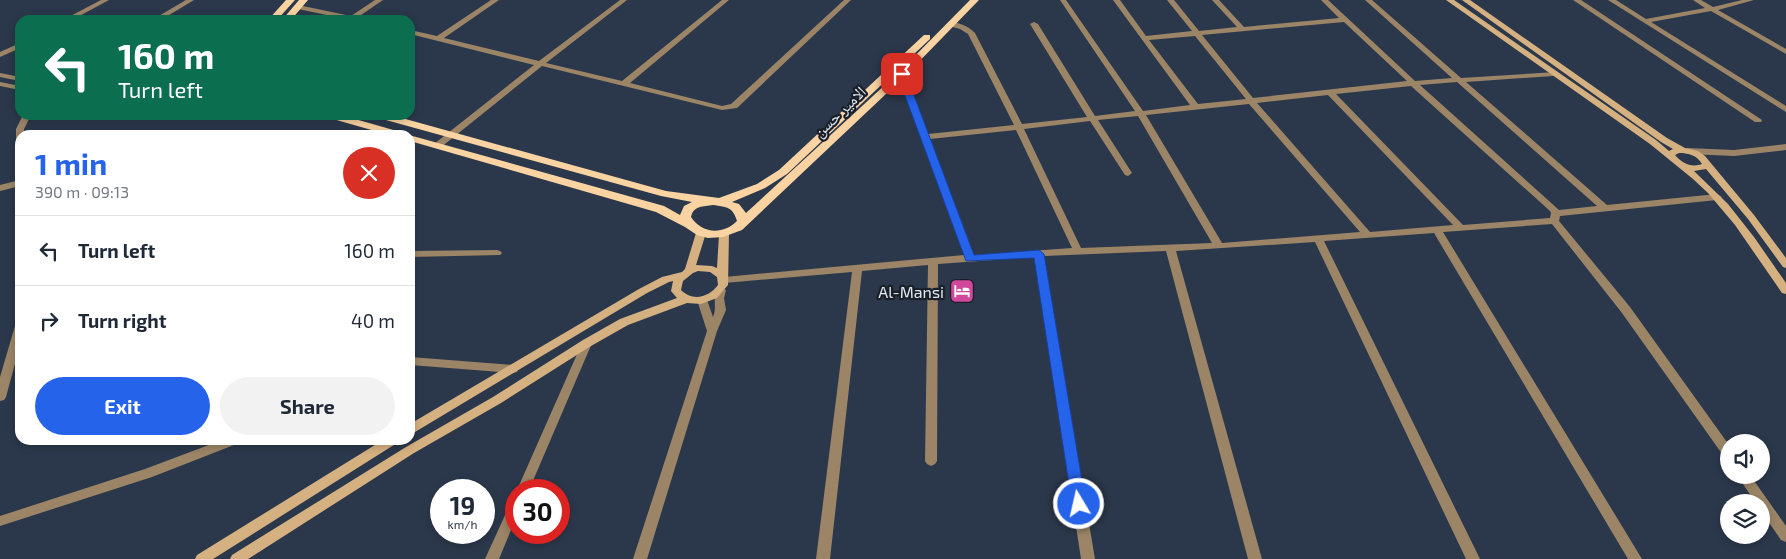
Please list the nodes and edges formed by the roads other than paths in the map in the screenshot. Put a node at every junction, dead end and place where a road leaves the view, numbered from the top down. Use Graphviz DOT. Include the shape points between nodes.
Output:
graph roads {
  1 [pos="106,0"];
  2 [pos="191,0"];
  3 [pos="304,0"];
  4 [pos="380,0"];
  5 [pos="496,0"];
  6 [pos="624,0"];
  7 [pos="726,0"];
  8 [pos="848,0"];
  9 [pos="964,0"];
  10 [pos="975,0"];
  11 [pos="1063,0"];
  12 [pos="1116,0"];
  13 [pos="1170,0"];
  14 [pos="1215,0"];
  15 [pos="1324,0"];
  16 [pos="1368,0"];
  17 [pos="1448,0"];
  18 [pos="1465,0"];
  19 [pos="1576,0"];
  20 [pos="1611,0"];
  21 [pos="1696,0"];
  22 [pos="1751,0"];
  23 [pos="294,4"];
  24 [pos="1712,9"];
  25 [pos="78,15"];
  26 [pos="165,15"];
  27 [pos="279,15"];
  28 [pos="340,15"];
  29 [pos="357,15"];
  30 [pos="1344,20"];
  31 [pos="1644,21"];
  32 [pos="948,23"];
  33 [pos="1034,24"];
  34 [pos="1242,29"];
  35 [pos="415,33"];
  36 [pos="1197,33"];
  37 [pos="1143,38"];
  38 [pos="438,40"];
  39 [pos="15,48"];
  40 [pos="1786,52"];
  41 [pos="0,55"];
  42 [pos="540,64"];
  43 [pos="902,74"];
  44 [pos="1554,74"];
  45 [pos="0,75"];
  46 [pos="15,78"];
  47 [pos="1459,80"];
  48 [pos="1413,83"];
  49 [pos="0,84"];
  50 [pos="624,84"];
  51 [pos="15,87"];
  52 [pos="1330,93"];
  53 [pos="1252,102"];
  54 [pos="1196,108"];
  55 [pos="1786,110"];
  56 [pos="1141,114"];
  57 [pos="1094,119"];
  58 [pos="348,120"];
  59 [pos="396,120"];
  60 [pos="1758,120"];
  61 [pos="1019,127"];
  62 [pos="382,130"];
  63 [pos="450,136"];
  64 [pos="926,137"];
  65 [pos="415,139"];
  66 [pos="437,146"];
  67 [pos="1786,147"];
  68 [pos="1684,150"];
  69 [pos="1734,153"];
  70 [pos="1670,157"];
  71 [pos="1680,164"];
  72 [pos="1707,164"];
  73 [pos="1128,173"];
  74 [pos="15,184"];
  75 [pos="0,188"];
  76 [pos="1717,197"];
  77 [pos="715,202"];
  78 [pos="1604,207"];
  79 [pos="1555,217"];
  80 [pos="743,221"];
  81 [pos="693,228"];
  82 [pos="1461,228"];
  83 [pos="1437,230"];
  84 [pos="724,234"];
  85 [pos="1368,235"];
  86 [pos="1318,239"];
  87 [pos="1219,246"];
  88 [pos="1170,247"];
  89 [pos="1078,251"];
  90 [pos="497,253"];
  91 [pos="415,254"];
  92 [pos="1039,254"];
  93 [pos="970,258"];
  94 [pos="933,262"];
  95 [pos="1786,264"];
  96 [pos="858,267"];
  97 [pos="686,273"];
  98 [pos="722,282"];
  99 [pos="1786,291"];
  100 [pos="686,299"];
  101 [pos="702,300"];
  102 [pos="712,331"];
  103 [pos="588,343"];
  104 [pos="15,360"];
  105 [pos="415,361"];
  106 [pos="513,369"];
  107 [pos="485,385"];
  108 [pos="0,397"];
  109 [pos="497,400"];
  110 [pos="415,427"];
  111 [pos="1720,442"];
  112 [pos="226,445"];
  113 [pos="385,445"];
  114 [pos="931,461"];
  115 [pos="528,479"];
  116 [pos="1749,484"];
  117 [pos="0,521"];
  118 [pos="505,529"];
  119 [pos="1786,536"];
  120 [pos="202,559"];
  121 [pos="237,559"];
  122 [pos="492,559"];
  123 [pos="640,559"];
  124 [pos="823,559"];
  125 [pos="1088,559"];
  126 [pos="1256,559"];
  127 [pos="1473,559"];
  128 [pos="1635,559"];
  1 -- 25 [label="street"];
  2 -- 26 [label="street"];
  3 -- 23 [label="main road"];
  4 -- 29 [label="street"];
  5 -- 38 [label="street"];
  6 -- 42 [label="street"];
  7 -- 50 [label="street"];
  8 -- 50 [label="street" via="729,108"];
  9 -- 32 [label="main road, الامير حسن"];
  10 -- 32 [label="main road, الامير حسن"];
  11 -- 56 [label="street"];
  12 -- 37 [label="street"];
  13 -- 36 [label="street"];
  14 -- 34 [label="street"];
  15 -- 30 [label="street"];
  16 -- 47 [label="street"];
  17 -- 44 [label="main road"];
  18 -- 68 [label="main road" via="1664,140"];
  19 -- 60 [label="street"];
  20 -- 31 [label="street"];
  21 -- 24 [label="street"];
  22 -- 24 [label="street"];
  23 -- 27 [label="main road"];
  23 -- 28 [label="street"];
  24 -- 31 [label="street"];
  24 -- 40 [label="street"];
  30 -- 34 [label="street"];
  30 -- 48 [label="street"];
  31 -- 55 [label="street"];
  32 -- 43 [label="main road, الامير حسن"];
  32 -- 61 [label="street" via="963,27 971,34"];
  32 -- 77 [label="main road, الامير حسن" via="783,172 761,186"];
  33 -- 57 [label="street"];
  34 -- 36 [label="street"];
  35 -- 38 [label="street"];
  36 -- 37 [label="street"];
  36 -- 53 [label="street"];
  37 -- 54 [label="street"];
  38 -- 42 [label="street"];
  39 -- 41 [label="street"];
  42 -- 50 [label="street"];
  42 -- 63 [label="street"];
  43 -- 64 [label="street"];
  43 -- 80 [label="main road, الامير حسن" via="777,193"];
  44 -- 47 [label="street"];
  44 -- 70 [label="main road"];
  45 -- 46 [label="street"];
  47 -- 48 [label="street"];
  47 -- 78 [label="street"];
  48 -- 52 [label="street"];
  48 -- 79 [label="street" via="1549,204"];
  49 -- 51 [label="street"];
  52 -- 53 [label="street"];
  52 -- 82 [label="street"];
  53 -- 54 [label="street"];
  53 -- 85 [label="street"];
  54 -- 56 [label="street"];
  56 -- 57 [label="street"];
  56 -- 87 [label="street"];
  57 -- 61 [label="street"];
  57 -- 73 [label="street"];
  58 -- 62 [label="main road"];
  59 -- 63 [label="main road"];
  61 -- 64 [label="street"];
  61 -- 89 [label="street"];
  63 -- 66 [label="street"];
  63 -- 77 [label="main road" via="665,194"];
  64 -- 93 [label="street"];
  65 -- 66 [label="main road"];
  66 -- 81 [label="main road" via="660,209"];
  67 -- 69 [label="street"];
  68 -- 69 [label="street"];
  68 -- 70 [label="main road" via="1671,152"];
  68 -- 72 [label="main road" via="1698,155"];
  69 -- 72 [label="street"];
  70 -- 71 [label="main road"];
  71 -- 72 [label="main road" via="1700,168"];
  71 -- 76 [label="main road"];
  72 -- 95 [label="main road"];
  74 -- 75 [label="street"];
  76 -- 78 [label="street"];
  76 -- 99 [label="main road"];
  77 -- 80 [label="main road" via="735,207"];
  77 -- 81 [label="main road, الامير حسن" via="692,205 687,209 684,217"];
  78 -- 79 [label="street"];
  79 -- 82 [label="street"];
  79 -- 111 [label="street"];
  80 -- 84 [label="main road, الامير حسن"];
  81 -- 84 [label="main road" via="708,235"];
  81 -- 97 [label="main road"];
  82 -- 83 [label="street"];
  83 -- 85 [label="street"];
  83 -- 128 [label="street"];
  84 -- 98 [label="main road"];
  85 -- 86 [label="street"];
  86 -- 87 [label="street"];
  86 -- 127 [label="street"];
  87 -- 88 [label="street"];
  88 -- 89 [label="street"];
  88 -- 126 [label="street"];
  89 -- 92 [label="street"];
  90 -- 91 [label="street"];
  92 -- 93 [label="street"];
  92 -- 125 [label="street"];
  93 -- 94 [label="street"];
  94 -- 96 [label="street"];
  94 -- 114 [label="street"];
  96 -- 98 [label="street"];
  96 -- 124 [label="street"];
  97 -- 98 [label="main road" via="705,268 718,272"];
  97 -- 100 [label="main road" via="678,280 676,291"];
  97 -- 106 [label="main road" via="643,291"];
  98 -- 101 [label="main road" via="709,298"];
  98 -- 102 [label="street" via="721,310"];
  100 -- 101 [label="main road"];
  100 -- 103 [label="main road" via="624,322"];
  101 -- 102 [label="street"];
  102 -- 123 [label="street"];
  103 -- 109 [label="main road"];
  103 -- 115 [label="street"];
  104 -- 108 [label="street"];
  105 -- 106 [label="street"];
  106 -- 107 [label="main road"];
  107 -- 109 [label="main road"];
  107 -- 110 [label="main road"];
  109 -- 121 [label="main road" via="410,450"];
  112 -- 117 [label="street"];
  113 -- 120 [label="main road"];
  116 -- 119 [label="street"];
  118 -- 122 [label="street"];
}
